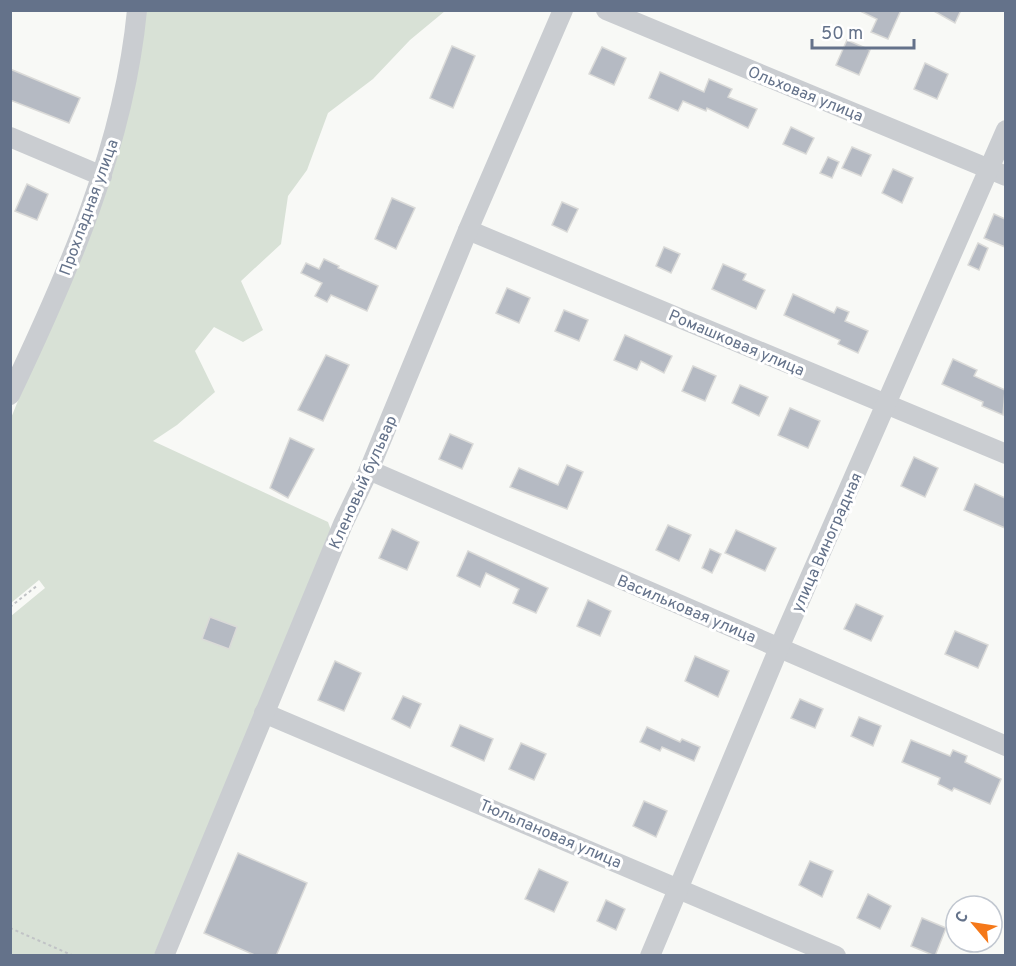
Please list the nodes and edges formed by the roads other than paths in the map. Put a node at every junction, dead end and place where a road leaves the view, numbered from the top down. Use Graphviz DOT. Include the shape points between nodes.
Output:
graph roads {
  1 [pos="136,10"];
  2 [pos="563,10"];
  3 [pos="606,10"];
  4 [pos="1005,130"];
  5 [pos="10,136"];
  6 [pos="997,172"];
  7 [pos="102,176"];
  8 [pos="468,230"];
  9 [pos="10,395"];
  10 [pos="886,404"];
  11 [pos="1005,454"];
  12 [pos="369,470"];
  13 [pos="779,648"];
  14 [pos="264,713"];
  15 [pos="1005,746"];
  16 [pos="680,888"];
  17 [pos="168,954"];
  18 [pos="650,956"];
  19 [pos="836,956"];
  1 -- 7 [label="street, Прохладная улица" via="118,126"];
  2 -- 8 [label="street, Кленовый бульвар"];
  3 -- 6 [label="street, Ольховая улица"];
  4 -- 6 [label="street, улица Виноградная"];
  5 -- 7 [label="street"];
  6 -- 10 [label="street, улица Виноградная"];
  7 -- 9 [label="street, Прохладная улица" via="43,326"];
  8 -- 10 [label="street, Ромашковая улица"];
  8 -- 12 [label="street, Кленовый бульвар"];
  10 -- 11 [label="street, Ромашковая улица"];
  10 -- 13 [label="street, улица Виноградная"];
  12 -- 13 [label="street, Васильковая улица"];
  12 -- 14 [label="street, Кленовый бульвар"];
  13 -- 15 [label="street, Васильковая улица"];
  13 -- 16 [label="street, улица Виноградная"];
  14 -- 16 [label="street, Тюльпановая улица"];
  14 -- 17 [label="street, Кленовый бульвар"];
  16 -- 18 [label="street, улица Виноградная"];
  16 -- 19 [label="street, Тюльпановая улица"];
}
